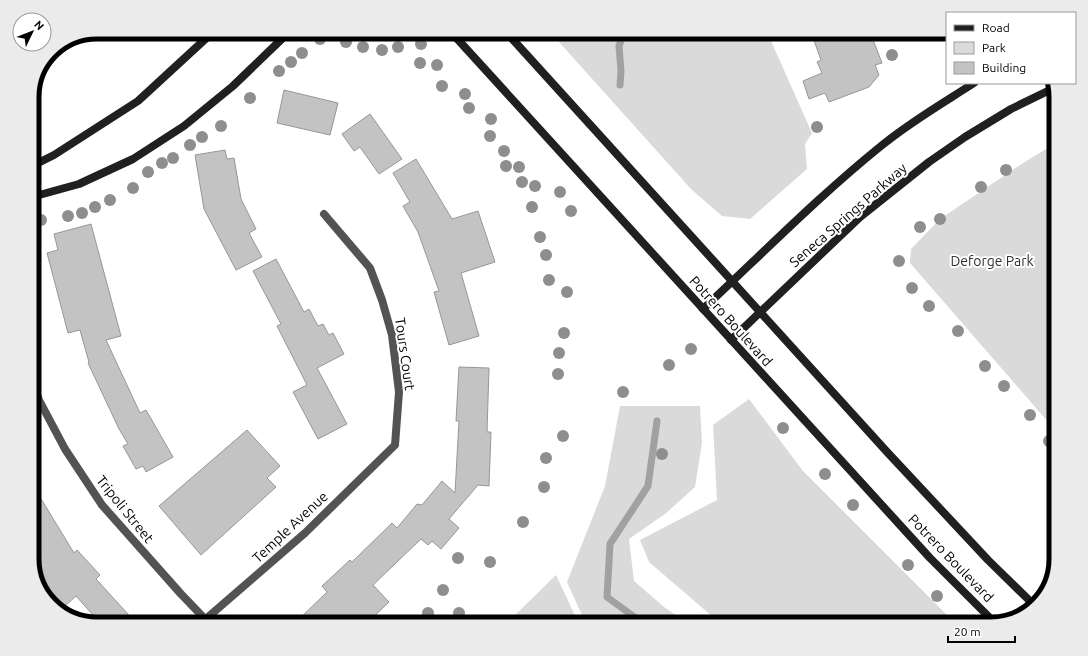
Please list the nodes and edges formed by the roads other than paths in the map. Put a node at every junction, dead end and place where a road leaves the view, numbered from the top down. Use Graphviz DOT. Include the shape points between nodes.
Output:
graph roads {
  1 [pos="205,39"];
  2 [pos="282,39"];
  3 [pos="457,39"];
  4 [pos="512,39"];
  5 [pos="972,84"];
  6 [pos="1049,91"];
  7 [pos="39,162"];
  8 [pos="39,195"];
  9 [pos="324,214"];
  10 [pos="732,282"];
  11 [pos="703,310"];
  12 [pos="760,312"];
  13 [pos="731,340"];
  14 [pos="39,400"];
  15 [pos="395,445"];
  16 [pos="1030,601"];
  17 [pos="198,617"];
  18 [pos="208,617"];
  19 [pos="989,617"];
  1 -- 7 [label="street" via="138,101"];
  2 -- 8 [label="street" via="227,91 184,126 133,159 79,184"];
  3 -- 11 [label="street, Potrero Boulevard"];
  4 -- 10 [label="street, Potrero Boulevard"];
  5 -- 10 [label="street, Seneca Springs Parkway" via="882,145"];
  6 -- 12 [label="street, Seneca Springs Parkway" via="1011,109 929,162 860,217"];
  9 -- 15 [label="street, Tours Court" via="370,268 382,300 392,335 398,392"];
  10 -- 11 [label="street, Seneca Springs Parkway"];
  10 -- 12 [label="street, Potrero Boulevard"];
  11 -- 13 [label="street, Potrero Boulevard"];
  12 -- 13 [label="street, Seneca Springs Parkway"];
  12 -- 16 [label="street, Potrero Boulevard" via="888,453"];
  13 -- 19 [label="street, Potrero Boulevard" via="930,558"];
  14 -- 17 [label="street, Tripoli Street" via="65,448 102,505"];
  15 -- 18 [label="street, Temple Avenue" via="305,533"];
}
